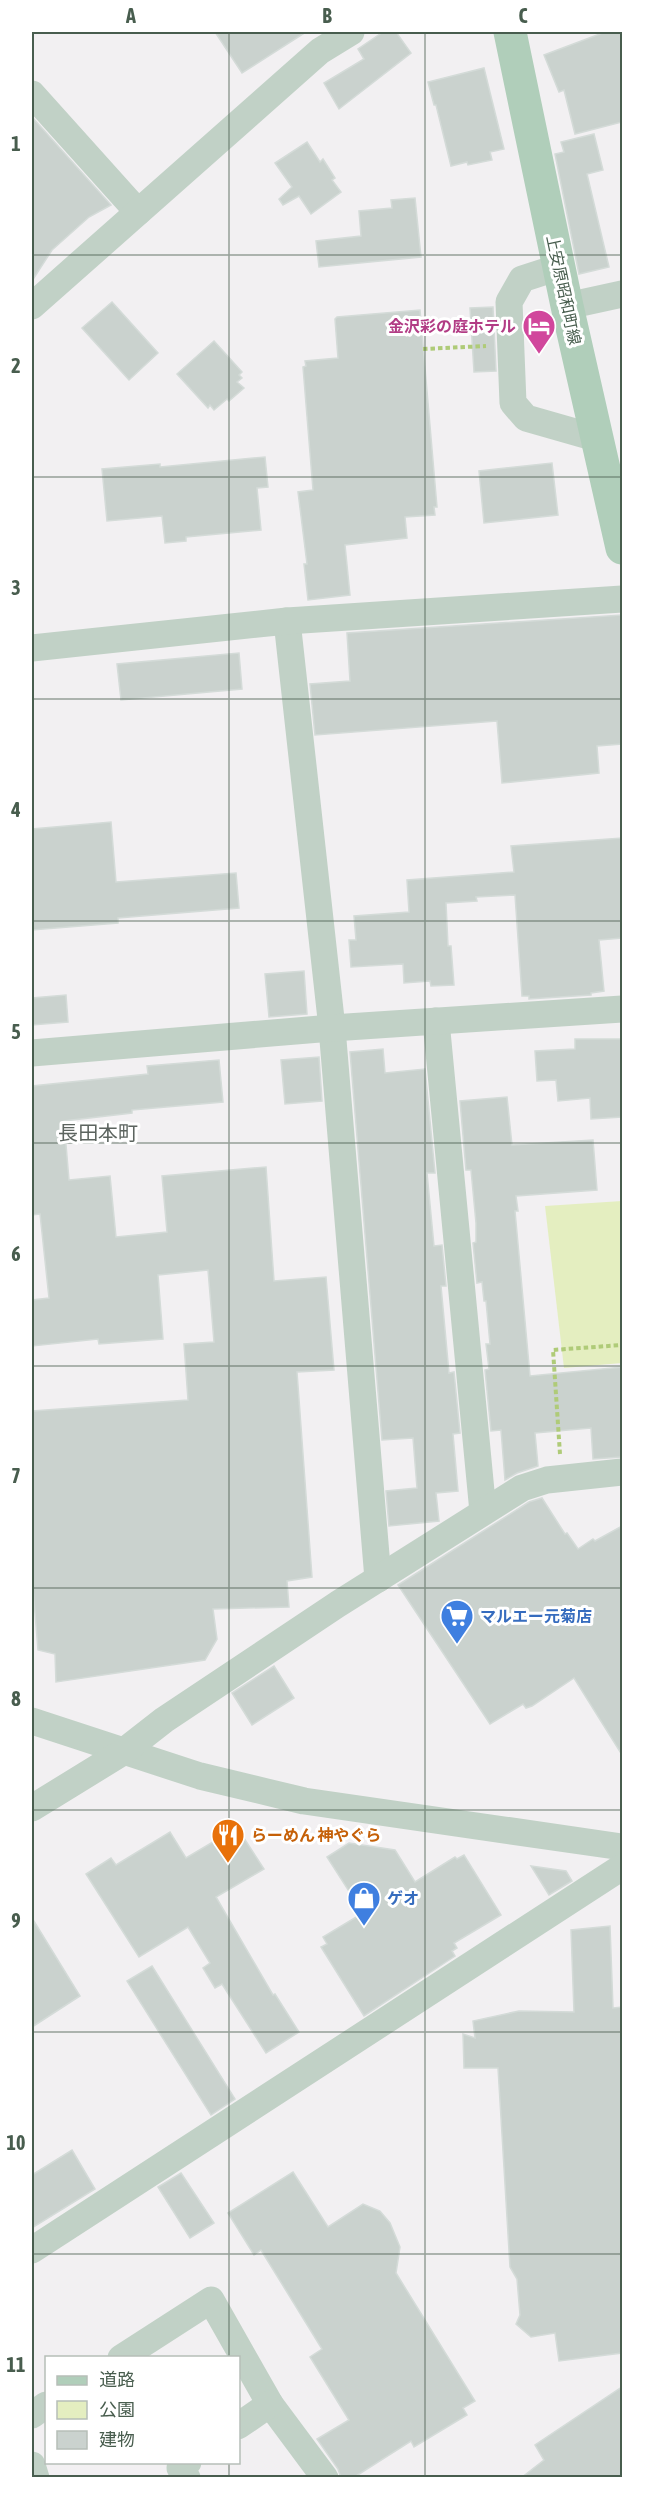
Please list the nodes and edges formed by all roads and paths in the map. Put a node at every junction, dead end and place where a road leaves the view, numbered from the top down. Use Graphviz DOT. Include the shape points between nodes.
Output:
graph roads {
  1 [pos="351,32"];
  2 [pos="510,32"];
  3 [pos="314,41"];
  4 [pos="32,94"];
  5 [pos="138,212"];
  6 [pos="559,267"];
  7 [pos="622,294"];
  8 [pos="32,306"];
  9 [pos="567,306"];
  10 [pos="510,345"];
  11 [pos="423,349"];
  12 [pos="596,438"];
  13 [pos="622,548"];
  14 [pos="622,599"];
  15 [pos="287,621"];
  16 [pos="32,648"];
  17 [pos="622,1009"];
  18 [pos="436,1021"];
  19 [pos="332,1028"];
  20 [pos="32,1053"];
  21 [pos="622,1345"];
  22 [pos="622,1472"];
  23 [pos="562,1479"];
  24 [pos="483,1512"];
  25 [pos="378,1579"];
  26 [pos="32,1721"];
  27 [pos="123,1752"];
  28 [pos="32,1808"];
  29 [pos="622,1848"];
  30 [pos="622,1867"];
  31 [pos="32,2250"];
  32 [pos="124,2356"];
  33 [pos="270,2404"];
  34 [pos="45,2406"];
  35 [pos="32,2415"];
  36 [pos="240,2425"];
  37 [pos="32,2464"];
  38 [pos="186,2464"];
  39 [pos="36,2478"];
  40 [pos="187,2478"];
  41 [pos="325,2478"];
  1 -- 3 [label="street"];
  2 -- 6 [label="main road, 上安原昭和町線"];
  3 -- 5 [label="street"];
  4 -- 5 [label="street"];
  5 -- 8 [label="street"];
  6 -- 9 [label="main road, 上安原昭和町線"];
  6 -- 10 [label="street" via="522,279 508,302"];
  7 -- 9 [label="street"];
  9 -- 12 [label="main road, 上安原昭和町線"];
  10 -- 11 [label="path"];
  10 -- 12 [label="street" via="513,403 526,418"];
  12 -- 13 [label="main road, 上安原昭和町線"];
  14 -- 15 [label="street"];
  15 -- 16 [label="street"];
  15 -- 19 [label="street"];
  17 -- 18 [label="street"];
  18 -- 19 [label="street"];
  18 -- 24 [label="street"];
  19 -- 20 [label="street"];
  19 -- 25 [label="street"];
  21 -- 23 [label="path" via="553,1350"];
  22 -- 23 [label="street"];
  23 -- 24 [label="street" via="522,1488"];
  24 -- 25 [label="street"];
  25 -- 27 [label="street" via="164,1720"];
  26 -- 27 [label="street"];
  27 -- 28 [label="street"];
  27 -- 29 [label="street" via="200,1776 304,1801"];
  30 -- 31 [label="street"];
  32 -- 33 [label="street" via="211,2300"];
  33 -- 36 [label="street"];
  33 -- 41 [label="street"];
  34 -- 35 [label="street"];
  37 -- 39 [label="street"];
  38 -- 40 [label="street" via="180,2468"];
}
